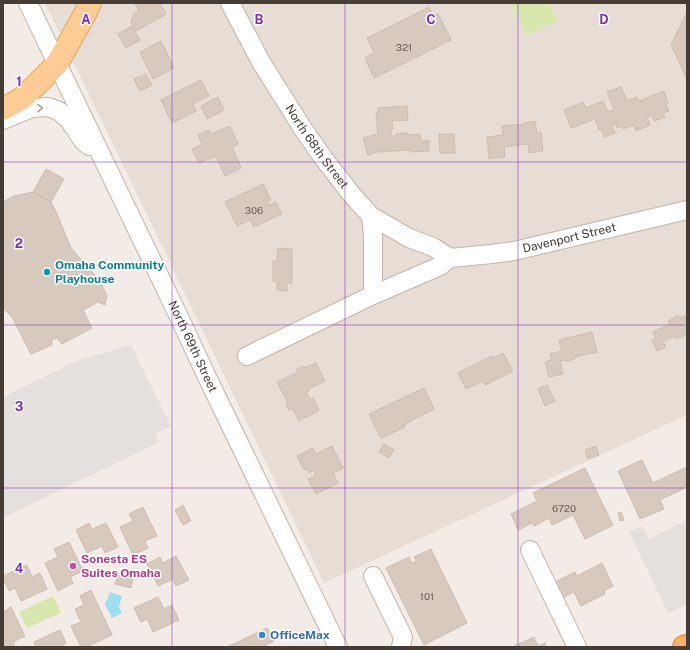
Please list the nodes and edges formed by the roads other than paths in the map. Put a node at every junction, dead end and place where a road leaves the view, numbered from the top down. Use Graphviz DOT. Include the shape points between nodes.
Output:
graph roads {
  1 [pos="28,3"];
  2 [pos="90,3"];
  3 [pos="230,3"];
  4 [pos="57,64"];
  5 [pos="3,109"];
  6 [pos="3,120"];
  7 [pos="105,163"];
  8 [pos="687,210"];
  9 [pos="371,216"];
  10 [pos="450,258"];
  11 [pos="373,294"];
  12 [pos="247,356"];
  13 [pos="530,550"];
  14 [pos="373,576"];
  15 [pos="687,646"];
  16 [pos="338,647"];
  17 [pos="401,647"];
  18 [pos="577,647"];
  19 [pos="684,647"];
  1 -- 4 [label="street, North 69th Street"];
  2 -- 4 [label="main road"];
  3 -- 9 [label="street, North 68th Street" via="261,62 303,129 352,195"];
  4 -- 5 [label="main road" via="21,99"];
  4 -- 7 [label="street, North 69th Street"];
  6 -- 7 [label="street, one-way" via="32,108 48,107 59,111"];
  7 -- 16 [label="street, North 69th Street"];
  8 -- 10 [label="street, Davenport Street" via="514,251"];
  9 -- 10 [label="street"];
  9 -- 11 [label="street"];
  10 -- 11 [label="street, Davenport Street" via="440,266"];
  11 -- 12 [label="street, Davenport Street"];
  13 -- 18 [label="street"];
  14 -- 17 [label="street" via="403,637"];
  15 -- 19 [label="highway"];
}
